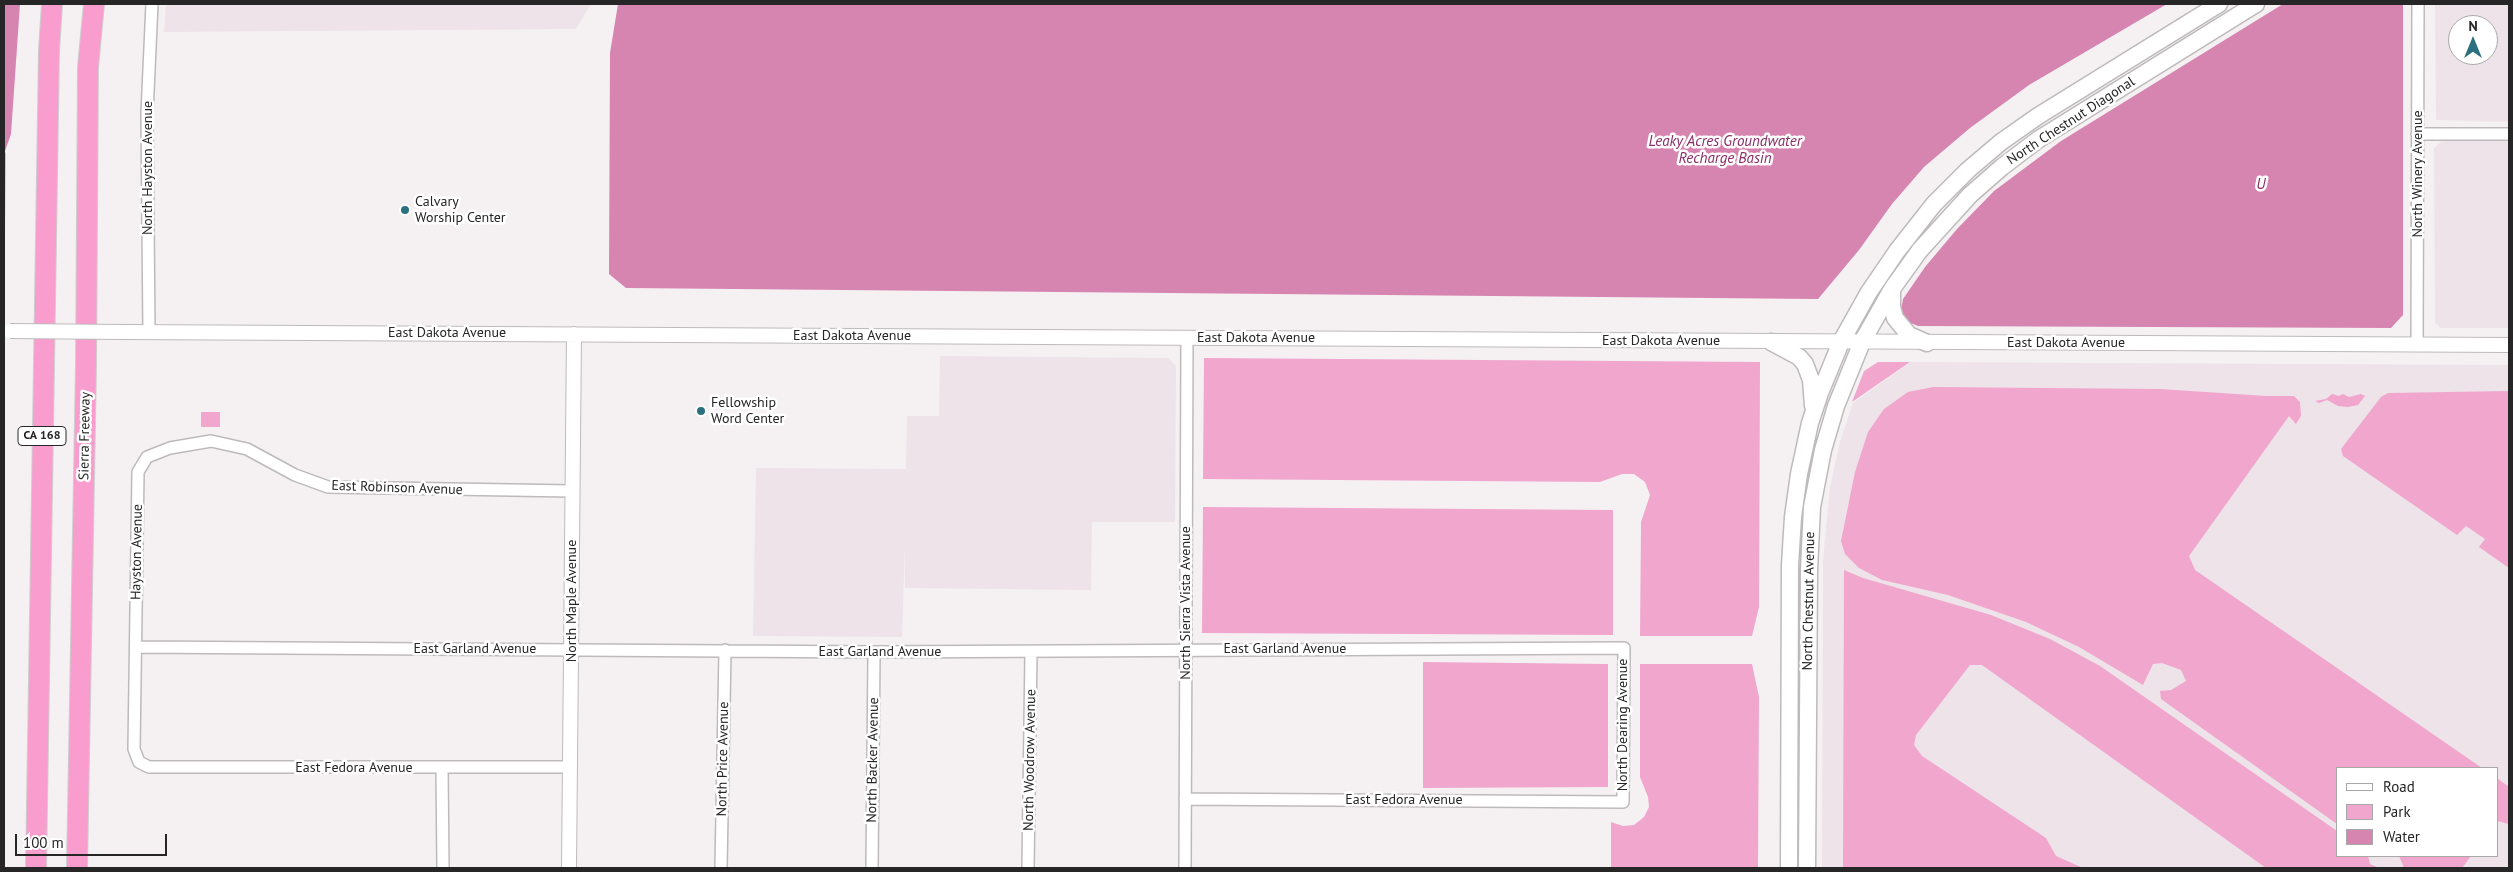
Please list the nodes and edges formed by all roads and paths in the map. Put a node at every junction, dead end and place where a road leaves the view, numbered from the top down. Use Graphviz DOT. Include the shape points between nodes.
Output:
graph roads {
  1 [pos="52,4"];
  2 [pos="94,4"];
  3 [pos="152,4"];
  4 [pos="2220,4"];
  5 [pos="2256,4"];
  6 [pos="2418,4"];
  7 [pos="2418,134"];
  8 [pos="2509,134"];
  9 [pos="1892,289"];
  10 [pos="7,331"];
  11 [pos="149,332"];
  12 [pos="574,334"];
  13 [pos="1187,338"];
  14 [pos="1770,342"];
  15 [pos="1841,342"];
  16 [pos="1862,342"];
  17 [pos="1926,343"];
  18 [pos="2417,345"];
  19 [pos="2509,346"];
  20 [pos="1813,416"];
  21 [pos="144,458"];
  22 [pos="572,491"];
  23 [pos="136,648"];
  24 [pos="1624,648"];
  25 [pos="1790,649"];
  26 [pos="1808,649"];
  27 [pos="572,650"];
  28 [pos="725,650"];
  29 [pos="1186,650"];
  30 [pos="874,652"];
  31 [pos="1032,652"];
  32 [pos="570,767"];
  33 [pos="442,768"];
  34 [pos="1185,799"];
  35 [pos="1623,802"];
  36 [pos="77,820"];
  37 [pos="36,868"];
  38 [pos="77,868"];
  39 [pos="82,868"];
  40 [pos="443,868"];
  41 [pos="569,868"];
  42 [pos="721,868"];
  43 [pos="872,868"];
  44 [pos="1028,868"];
  45 [pos="1185,868"];
  46 [pos="1789,868"];
  47 [pos="1808,868"];
  1 -- 37 [label="highway, CA 168" via="48,50"];
  2 -- 36 [label="highway, Sierra Freeway / CA 168" via="88,67"];
  3 -- 11 [label="street, North Hayston Avenue" via="147,112"];
  4 -- 15 [label="main road, North Chestnut Diagonal" via="2038,116 1974,165 1934,204 1896,250"];
  5 -- 9 [label="main road, North Chestnut Diagonal" via="2039,138 2014,157 1953,212"];
  6 -- 7 [label="street, North Winery Avenue"];
  7 -- 8 [label="street"];
  7 -- 18 [label="street, North Winery Avenue"];
  9 -- 16 [label="main road, North Chestnut Diagonal"];
  9 -- 17 [label="main road" via="1895,318 1909,335"];
  10 -- 11 [label="street, East Dakota Avenue, bridge"];
  11 -- 12 [label="street, East Dakota Avenue"];
  12 -- 13 [label="street, East Dakota Avenue"];
  12 -- 22 [label="street, North Maple Avenue"];
  13 -- 14 [label="street, East Dakota Avenue"];
  13 -- 29 [label="street, North Sierra Vista Avenue"];
  14 -- 15 [label="street, East Dakota Avenue"];
  14 -- 20 [label="main road" via="1795,354 1805,364 1811,380"];
  15 -- 16 [label="street, East Dakota Avenue"];
  15 -- 20 [label="main road, North Chestnut Avenue"];
  16 -- 17 [label="street, East Dakota Avenue"];
  16 -- 26 [label="main road, North Chestnut Avenue" via="1836,406 1815,488 1809,548"];
  17 -- 18 [label="street, East Dakota Avenue"];
  18 -- 19 [label="street, East Dakota Avenue"];
  20 -- 25 [label="main road, North Chestnut Avenue" via="1799,474 1791,532"];
  21 -- 22 [label="street, East Robinson Avenue" via="193,442 211,442 247,449 328,487"];
  21 -- 23 [label="street, Hayston Avenue" via="138,472"];
  22 -- 27 [label="street, North Maple Avenue"];
  23 -- 27 [label="street, East Garland Avenue"];
  23 -- 33 [label="street, East Fedora Avenue" via="134,749 139,762 149,767"];
  24 -- 29 [label="street, East Garland Avenue"];
  24 -- 35 [label="street, North Dearing Avenue"];
  25 -- 26 [label="main road"];
  25 -- 46 [label="main road, North Chestnut Avenue"];
  26 -- 47 [label="main road, North Chestnut Avenue"];
  27 -- 28 [label="street, East Garland Avenue"];
  27 -- 32 [label="street, North Maple Avenue"];
  28 -- 30 [label="street, East Garland Avenue"];
  28 -- 42 [label="street, North Price Avenue"];
  29 -- 31 [label="street, East Garland Avenue"];
  29 -- 34 [label="street, North Sierra Vista Avenue"];
  30 -- 31 [label="street, East Garland Avenue"];
  30 -- 43 [label="street, North Backer Avenue"];
  31 -- 44 [label="street, North Woodrow Avenue"];
  32 -- 33 [label="street, East Fedora Avenue"];
  32 -- 41 [label="street, North Maple Avenue"];
  33 -- 40 [label="street"];
  34 -- 35 [label="street, East Fedora Avenue"];
  34 -- 45 [label="street, North Sierra Vista Avenue"];
  36 -- 38 [label="highway, Sierra Freeway / CA 168"];
  36 -- 39 [label="highway"];
}
